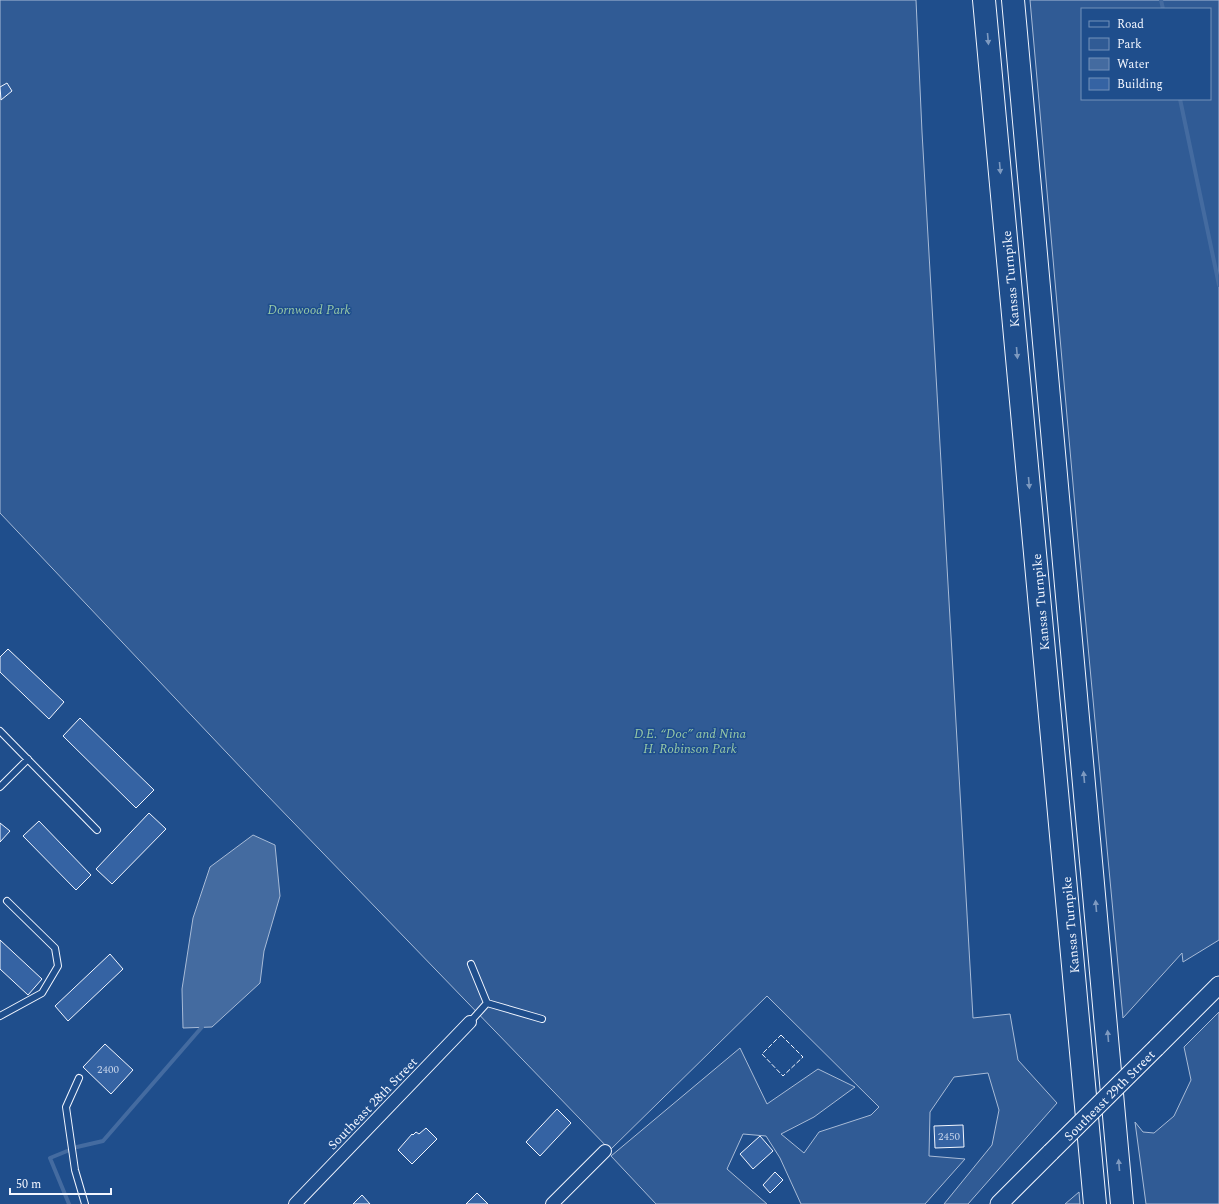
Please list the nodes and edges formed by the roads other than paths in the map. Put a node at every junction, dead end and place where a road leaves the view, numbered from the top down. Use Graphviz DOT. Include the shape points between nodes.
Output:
graph roads {
  1 [pos="984,0"];
  2 [pos="1013,0"];
  3 [pos="0,731"];
  4 [pos="28,759"];
  5 [pos="0,787"];
  6 [pos="97,830"];
  7 [pos="7,901"];
  8 [pos="471,964"];
  9 [pos="1219,985"];
  10 [pos="487,1003"];
  11 [pos="0,1016"];
  12 [pos="542,1019"];
  13 [pos="470,1022"];
  14 [pos="79,1078"];
  15 [pos="605,1151"];
  16 [pos="85,1204"];
  17 [pos="295,1204"];
  18 [pos="552,1204"];
  19 [pos="999,1204"];
  20 [pos="1095,1204"];
  21 [pos="1122,1204"];
  1 -- 20 [label="highway, Kansas Turnpike, one-way"];
  21 -- 2 [label="highway, one-way"];
  3 -- 4 [label="lane"];
  4 -- 5 [label="lane"];
  4 -- 6 [label="lane"];
  7 -- 11 [label="lane" via="55,948 58,966 42,992"];
  8 -- 10 [label="lane"];
  9 -- 19 [label="main road, Southeast 29th Street, bridge"];
  10 -- 12 [label="lane"];
  10 -- 13 [label="lane"];
  13 -- 17 [label="street, Southeast 28th Street"];
  14 -- 16 [label="lane" via="66,1108 75,1170"];
  15 -- 18 [label="street"];
}
